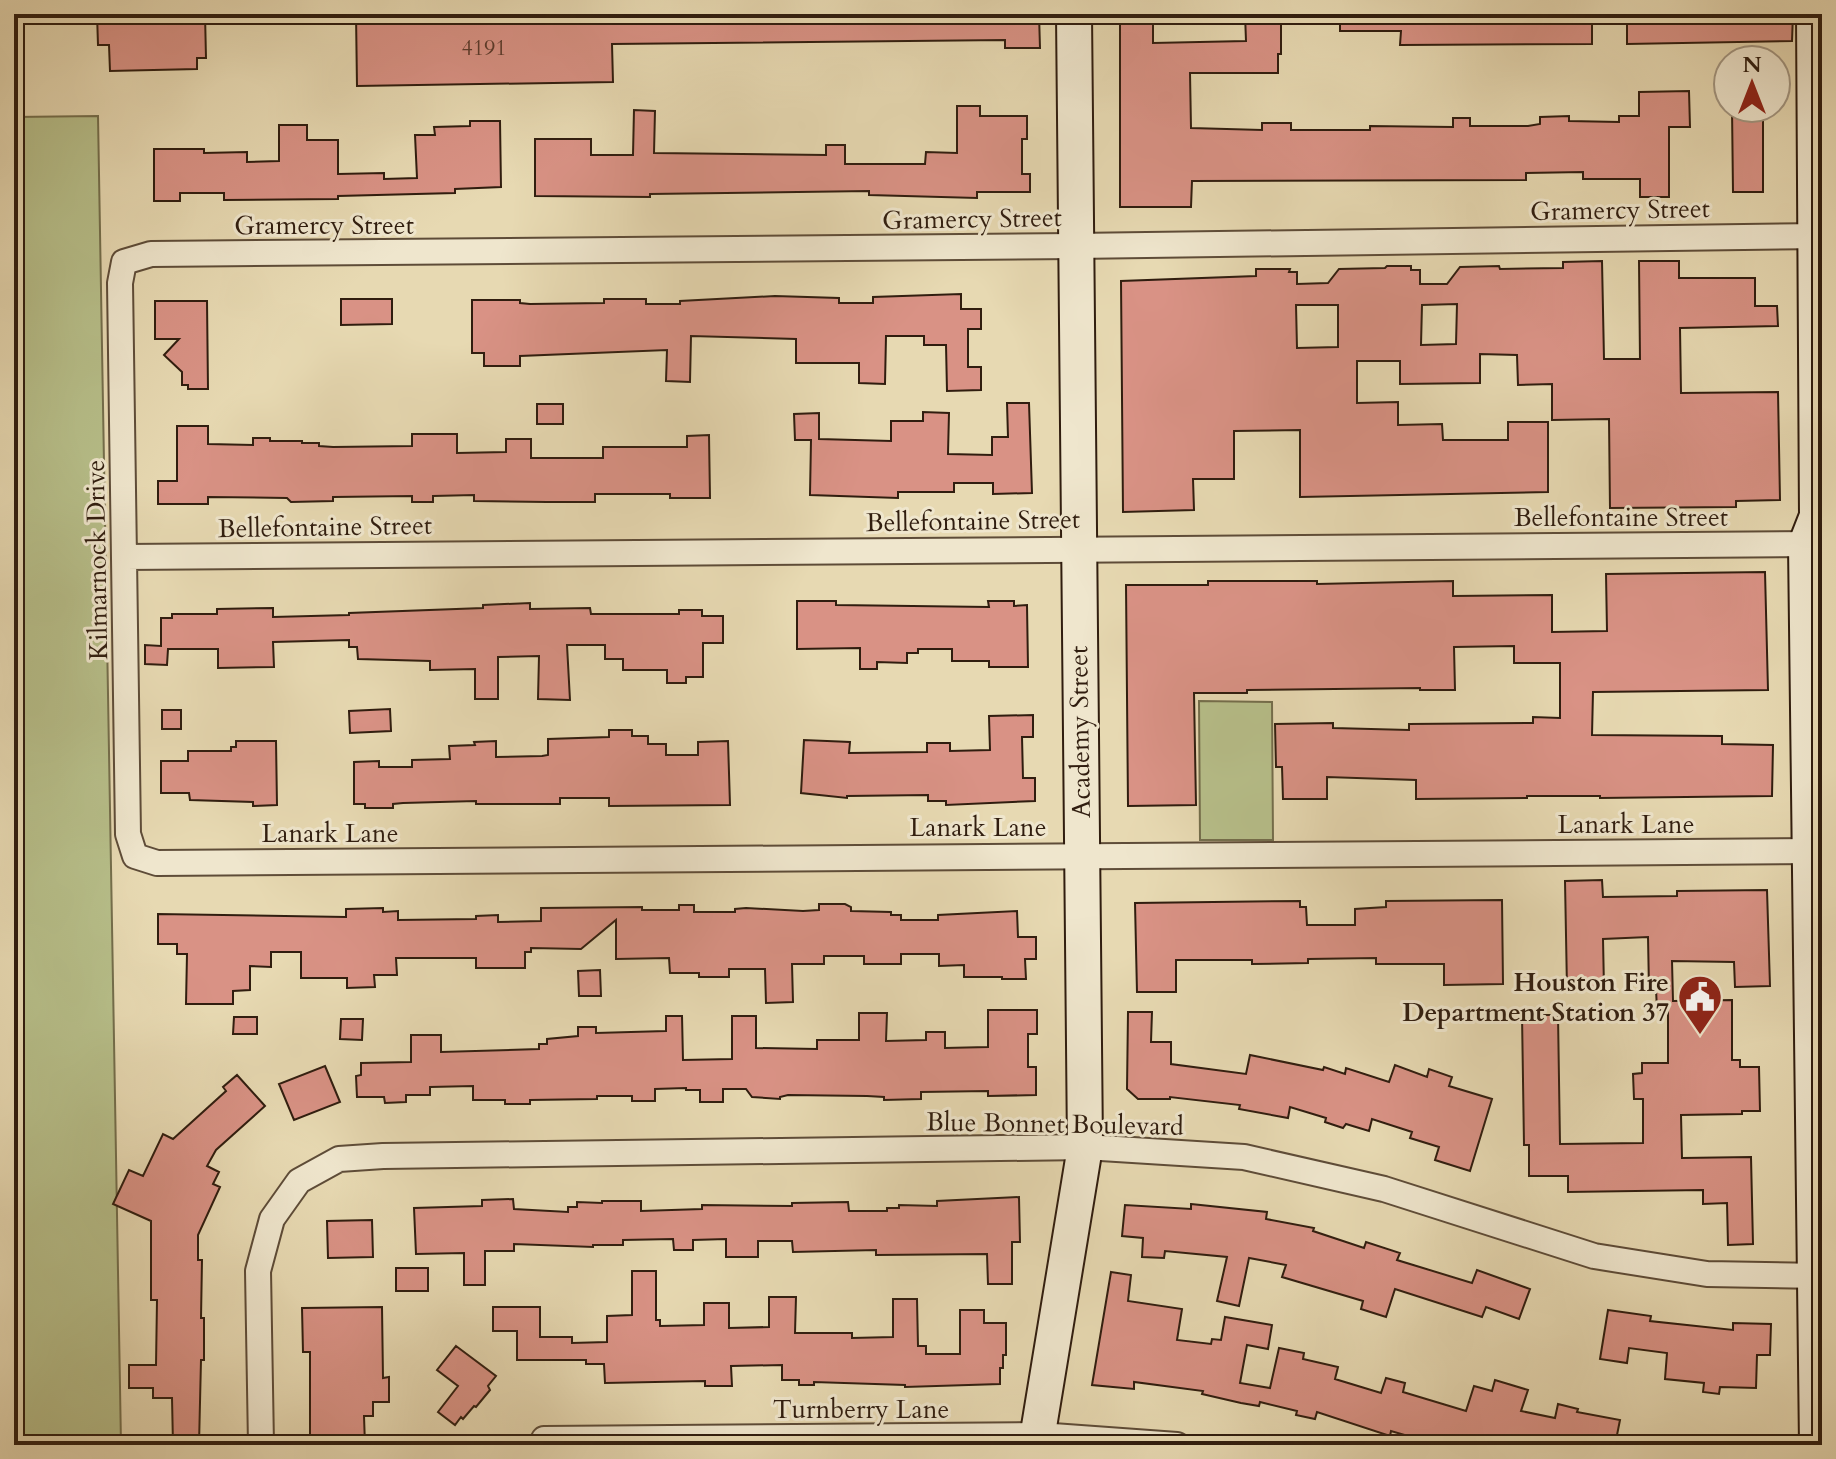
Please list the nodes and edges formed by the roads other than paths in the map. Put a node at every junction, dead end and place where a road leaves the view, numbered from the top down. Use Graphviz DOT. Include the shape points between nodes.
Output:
graph roads {
  1 [pos="1074,14"];
  2 [pos="1814,14"];
  3 [pos="1819,111"];
  4 [pos="1820,236"];
  5 [pos="1075,246"];
  6 [pos="124,262"];
  7 [pos="1820,394"];
  8 [pos="1814,544"];
  9 [pos="1078,548"];
  10 [pos="125,557"];
  11 [pos="1817,851"];
  12 [pos="1081,854"];
  13 [pos="135,856"];
  14 [pos="1818,986"];
  15 [pos="1818,1039"];
  16 [pos="1818,1125"];
  17 [pos="1085,1147"];
  18 [pos="1819,1276"];
  19 [pos="544,1439"];
  20 [pos="1037,1440"];
  21 [pos="261,1445"];
  22 [pos="1177,1445"];
  23 [pos="1817,1445"];
  1 -- 5 [label="main road, Academy Street"];
  2 -- 3 [label="main road"];
  3 -- 4 [label="main road"];
  4 -- 5 [label="street, Gramercy Street"];
  4 -- 7 [label="main road"];
  5 -- 6 [label="street, Gramercy Street" via="151,254"];
  5 -- 9 [label="main road, Academy Street"];
  6 -- 10 [label="street, Kilmarnock Drive" via="120,283"];
  7 -- 8 [label="main road"];
  8 -- 9 [label="street, Bellefontaine Street"];
  8 -- 11 [label="main road"];
  9 -- 10 [label="street, Bellefontaine Street"];
  9 -- 12 [label="main road, Academy Street"];
  10 -- 13 [label="street, Kilmarnock Drive" via="128,834"];
  11 -- 12 [label="street, Lanark Lane"];
  11 -- 14 [label="main road"];
  12 -- 13 [label="street, Lanark Lane" via="157,863"];
  12 -- 17 [label="main road, Academy Street"];
  14 -- 15 [label="main road"];
  15 -- 16 [label="main road"];
  16 -- 18 [label="main road"];
  17 -- 18 [label="street, Blue Bonnet Boulevard" via="1244,1157 1384,1189 1608,1258 1707,1274"];
  17 -- 20 [label="main road, Academy Street"];
  17 -- 21 [label="street, Blue Bonnet Boulevard" via="339,1159 299,1181 272,1219 258,1271"];
  18 -- 23 [label="main road"];
  19 -- 20 [label="street, Turnberry Lane"];
  20 -- 22 [label="street, Turnberry Lane"];
}
